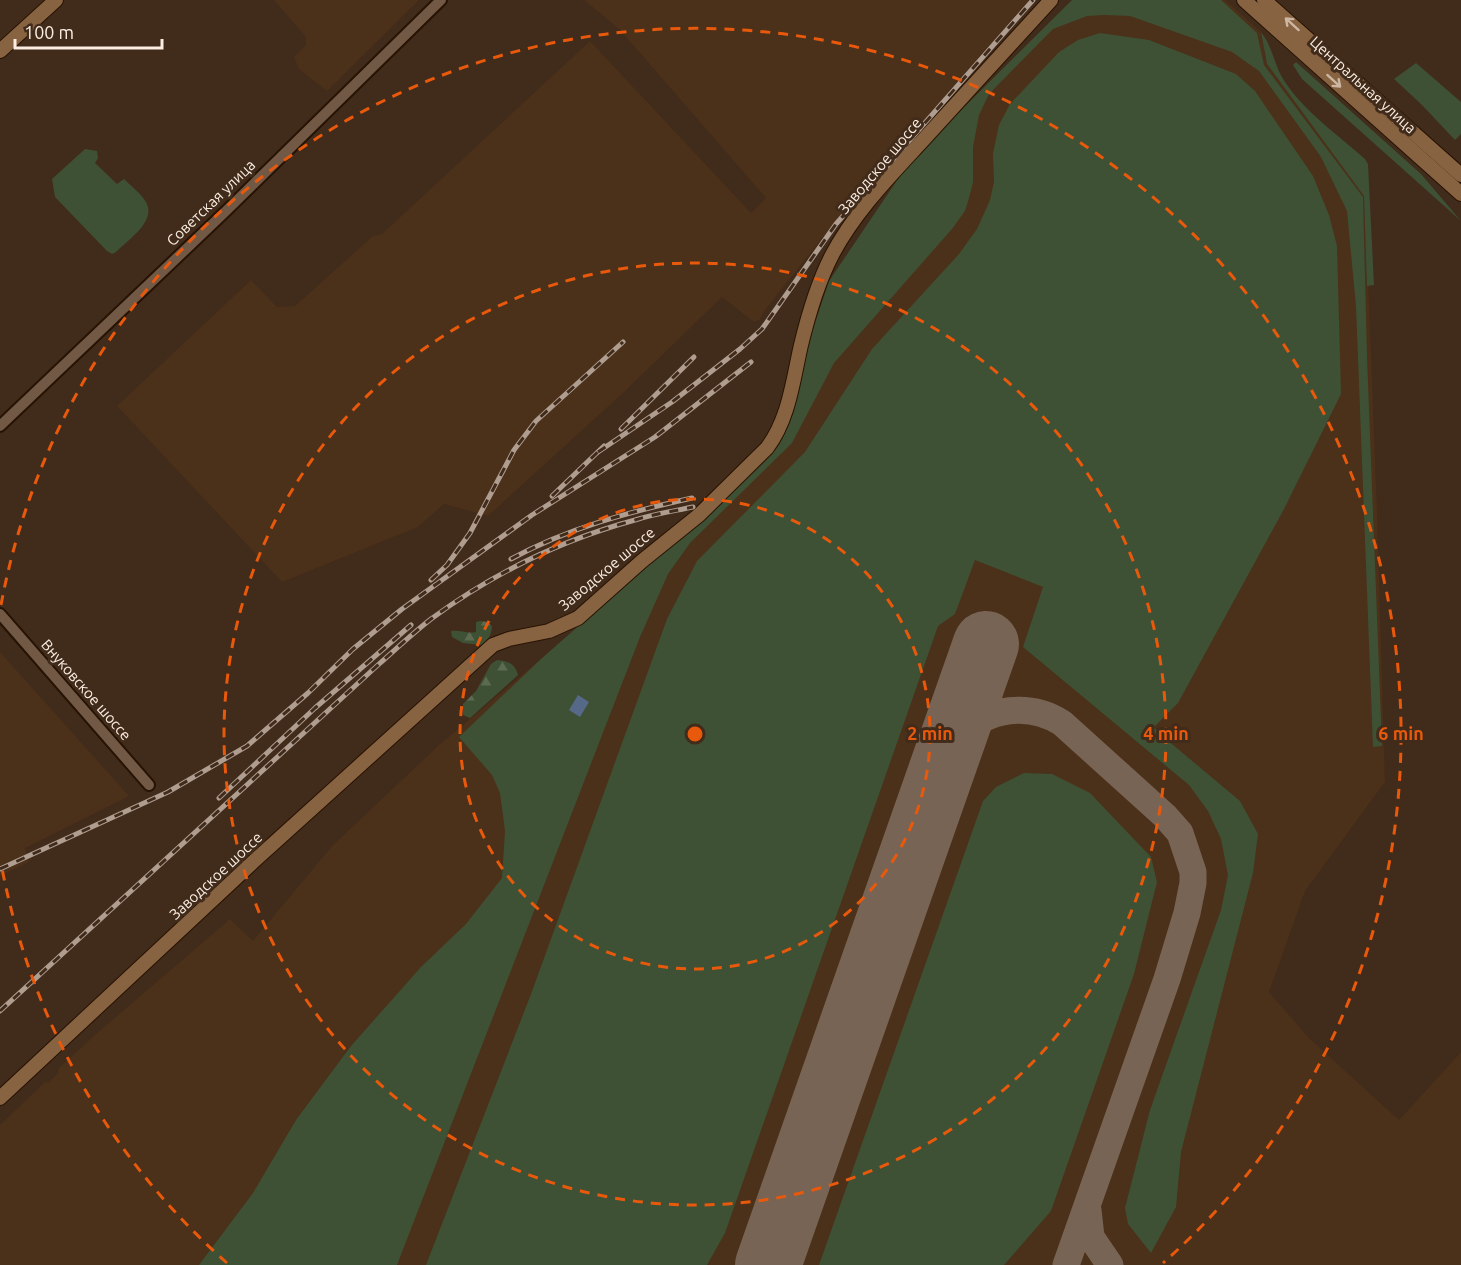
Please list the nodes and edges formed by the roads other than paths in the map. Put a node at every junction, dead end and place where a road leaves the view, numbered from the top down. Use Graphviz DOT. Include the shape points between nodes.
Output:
graph roads {
  1 [pos="56,0"];
  2 [pos="441,0"];
  3 [pos="1051,0"];
  4 [pos="1244,0"];
  5 [pos="1264,0"];
  6 [pos="0,51"];
  7 [pos="1461,175"];
  8 [pos="1461,194"];
  9 [pos="0,426"];
  10 [pos="0,614"];
  11 [pos="149,785"];
  12 [pos="0,1098"];
  1 -- 6 [label="street"];
  2 -- 9 [label="street, Советская улица"];
  3 -- 12 [label="street, Заводское шоссе" via="880,188 846,232 820,285 784,418 767,448 699,515 578,618 549,631 493,645"];
  4 -- 8 [label="street, Центральная улица, one-way"];
  7 -- 5 [label="street, Центральная улица, one-way"];
  10 -- 11 [label="street, Внуковское шоссе"];
}
